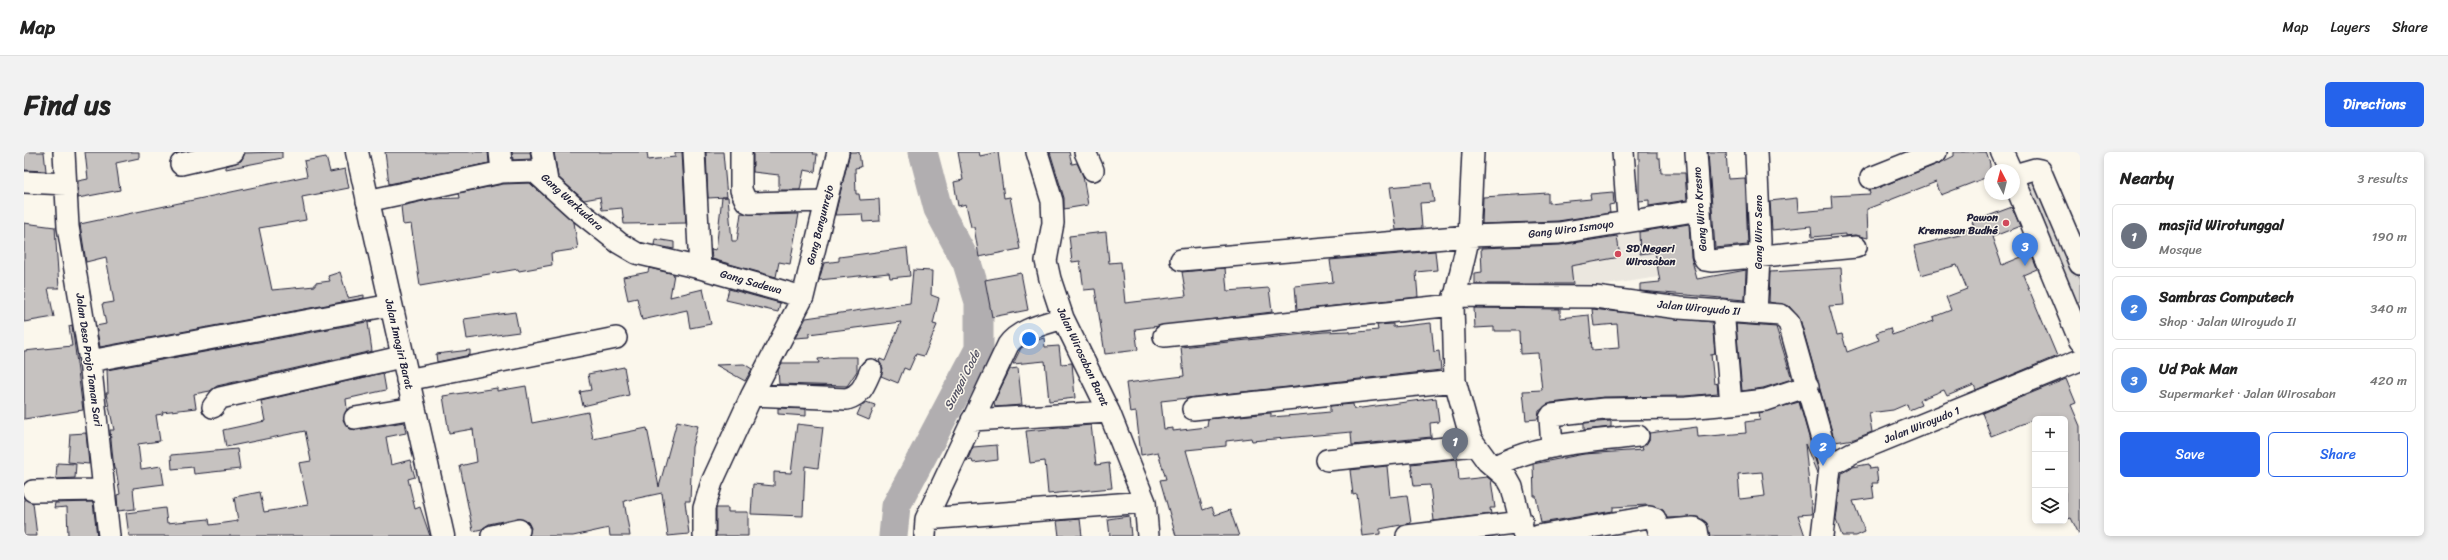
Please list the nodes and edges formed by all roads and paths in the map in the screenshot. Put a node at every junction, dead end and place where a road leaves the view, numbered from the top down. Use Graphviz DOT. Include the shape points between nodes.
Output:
graph roads {
  1 [pos="64,152"];
  2 [pos="232,152"];
  3 [pos="357,152"];
  4 [pos="542,152"];
  5 [pos="694,152"];
  6 [pos="741,152"];
  7 [pos="838,152"];
  8 [pos="1037,152"];
  9 [pos="1473,152"];
  10 [pos="1623,152"];
  11 [pos="1696,152"];
  12 [pos="1756,152"];
  13 [pos="1936,152"];
  14 [pos="2002,152"];
  15 [pos="501,162"];
  16 [pos="181,164"];
  17 [pos="2007,164"];
  18 [pos="2020,173"];
  19 [pos="1871,178"];
  20 [pos="547,181"];
  21 [pos="24,182"];
  22 [pos="66,184"];
  23 [pos="2020,193"];
  24 [pos="368,201"];
  25 [pos="826,201"];
  26 [pos="1700,210"];
  27 [pos="1625,222"];
  28 [pos="1469,236"];
  29 [pos="1856,247"];
  30 [pos="1759,255"];
  31 [pos="1181,260"];
  32 [pos="2080,264"];
  33 [pos="700,268"];
  34 [pos="803,297"];
  35 [pos="1454,300"];
  36 [pos="391,306"];
  37 [pos="1723,310"];
  38 [pos="1756,312"];
  39 [pos="2075,313"];
  40 [pos="1063,318"];
  41 [pos="1164,336"];
  42 [pos="616,338"];
  43 [pos="2080,340"];
  44 [pos="402,357"];
  45 [pos="2080,360"];
  46 [pos="90,361"];
  47 [pos="871,370"];
  48 [pos="407,380"];
  49 [pos="1455,381"];
  50 [pos="1808,386"];
  51 [pos="752,395"];
  52 [pos="1731,404"];
  53 [pos="213,407"];
  54 [pos="414,408"];
  55 [pos="1193,409"];
  56 [pos="1109,412"];
  57 [pos="355,418"];
  58 [pos="972,420"];
  59 [pos="1638,436"];
  60 [pos="1475,445"];
  61 [pos="1552,447"];
  62 [pos="1327,460"];
  63 [pos="1494,467"];
  64 [pos="1830,468"];
  65 [pos="104,490"];
  66 [pos="33,491"];
  67 [pos="1145,502"];
  68 [pos="926,527"];
  69 [pos="1523,529"];
  70 [pos="518,530"];
  71 [pos="109,536"];
  72 [pos="443,536"];
  73 [pos="492,536"];
  74 [pos="704,536"];
  75 [pos="1148,536"];
  76 [pos="1407,536"];
  77 [pos="1538,536"];
  78 [pos="1698,536"];
  79 [pos="1822,536"];
  1 -- 22 [label="street, Jalan Desa Projo Taman Sari"];
  2 -- 16 [label="street"];
  3 -- 24 [label="main road, Jalan Imogiri Barat"];
  4 -- 20 [label="street"];
  5 -- 33 [label="street"];
  6 -- 25 [label="street" via="741,190 746,201"];
  7 -- 25 [label="street, Gang Bangunrejo"];
  8 -- 40 [label="street, Jalan Wirosaban Barat" via="1052,201 1053,223 1047,269"];
  9 -- 28 [label="street"];
  10 -- 27 [label="street" via="1628,218"];
  11 -- 26 [label="street, Gang Wiro Kresno"];
  12 -- 30 [label="street, Gang Wiro Seno"];
  13 -- 19 [label="street"];
  14 -- 17 [label="main road"];
  15 -- 20 [label="street, Gang Werkudara" via="534,171"];
  15 -- 24 [label="street, Gang Werkudara"];
  18 -- 32 [label="street" via="2040,170"];
  20 -- 33 [label="street, Gang Werkudara" via="575,208 627,248 645,256"];
  21 -- 22 [label="street"];
  22 -- 46 [label="street, Jalan Desa Projo Taman Sari" via="68,227"];
  23 -- 39 [label="main road"];
  24 -- 36 [label="main road, Jalan Imogiri Barat"];
  25 -- 34 [label="street, Gang Bangunrejo"];
  26 -- 27 [label="street, Gang Wiro Ismoyo"];
  26 -- 30 [label="street, Gang Wiro Kresno" via="1703,256 1706,260"];
  27 -- 28 [label="street, Gang Wiro Ismoyo" via="1559,233"];
  28 -- 31 [label="street, Gang Wiro Ismoyo"];
  28 -- 35 [label="street"];
  29 -- 30 [label="street"];
  30 -- 38 [label="street, Gang Wiro Seno"];
  33 -- 34 [label="street, Gang Sadewa"];
  34 -- 51 [label="street, Gang Bangunrejo"];
  35 -- 37 [label="street, Jalan Wiroyudo II" via="1596,297 1679,308"];
  35 -- 41 [label="street, Jalan Wiroyudo II"];
  35 -- 49 [label="street"];
  36 -- 44 [label="main road, Jalan Imogiri Barat"];
  36 -- 46 [label="street"];
  37 -- 38 [label="street, Jalan Wiroyudo II"];
  37 -- 52 [label="street"];
  38 -- 50 [label="street, Jalan Wiroyudo II" via="1781,315 1788,320"];
  39 -- 43 [label="main road"];
  40 -- 56 [label="street, Jalan Wirosaban Barat"];
  40 -- 58 [label="street" via="1028,330 1010,341"];
  42 -- 48 [label="street"];
  44 -- 48 [label="main road, Jalan Imogiri Barat"];
  44 -- 53 [label="street" via="220,398"];
  45 -- 64 [label="street, Jalan Wiroyudo 1" via="1852,453"];
  46 -- 65 [label="street, Jalan Desa Projo Taman Sari"];
  47 -- 51 [label="street" via="862,391 847,399"];
  48 -- 54 [label="main road, Jalan Imogiri Barat"];
  49 -- 55 [label="street"];
  49 -- 60 [label="street" via="1467,429"];
  50 -- 52 [label="street" via="1766,400"];
  50 -- 64 [label="street, Jalan Wiroyudo II"];
  51 -- 74 [label="street, Gang Bangunrejo" via="712,482 704,508"];
  52 -- 61 [label="street" via="1686,408 1604,409 1552,415"];
  54 -- 57 [label="street"];
  54 -- 72 [label="main road, Jalan Imogiri Barat"];
  56 -- 58 [label="street"];
  56 -- 67 [label="street, Jalan Wirosaban Barat"];
  58 -- 68 [label="street"];
  59 -- 61 [label="street"];
  60 -- 62 [label="street"];
  60 -- 63 [label="street"];
  61 -- 63 [label="street" via="1521,454"];
  63 -- 69 [label="street" via="1511,483"];
  64 -- 79 [label="street"];
  65 -- 66 [label="street"];
  65 -- 71 [label="street, Jalan Desa Projo Taman Sari"];
  67 -- 68 [label="street"];
  67 -- 75 [label="street, Jalan Wirosaban Barat"];
  69 -- 76 [label="street"];
  70 -- 73 [label="street"];
  77 -- 78 [label="street" via="1649,517 1654,519 1659,531 1694,528"];
}
